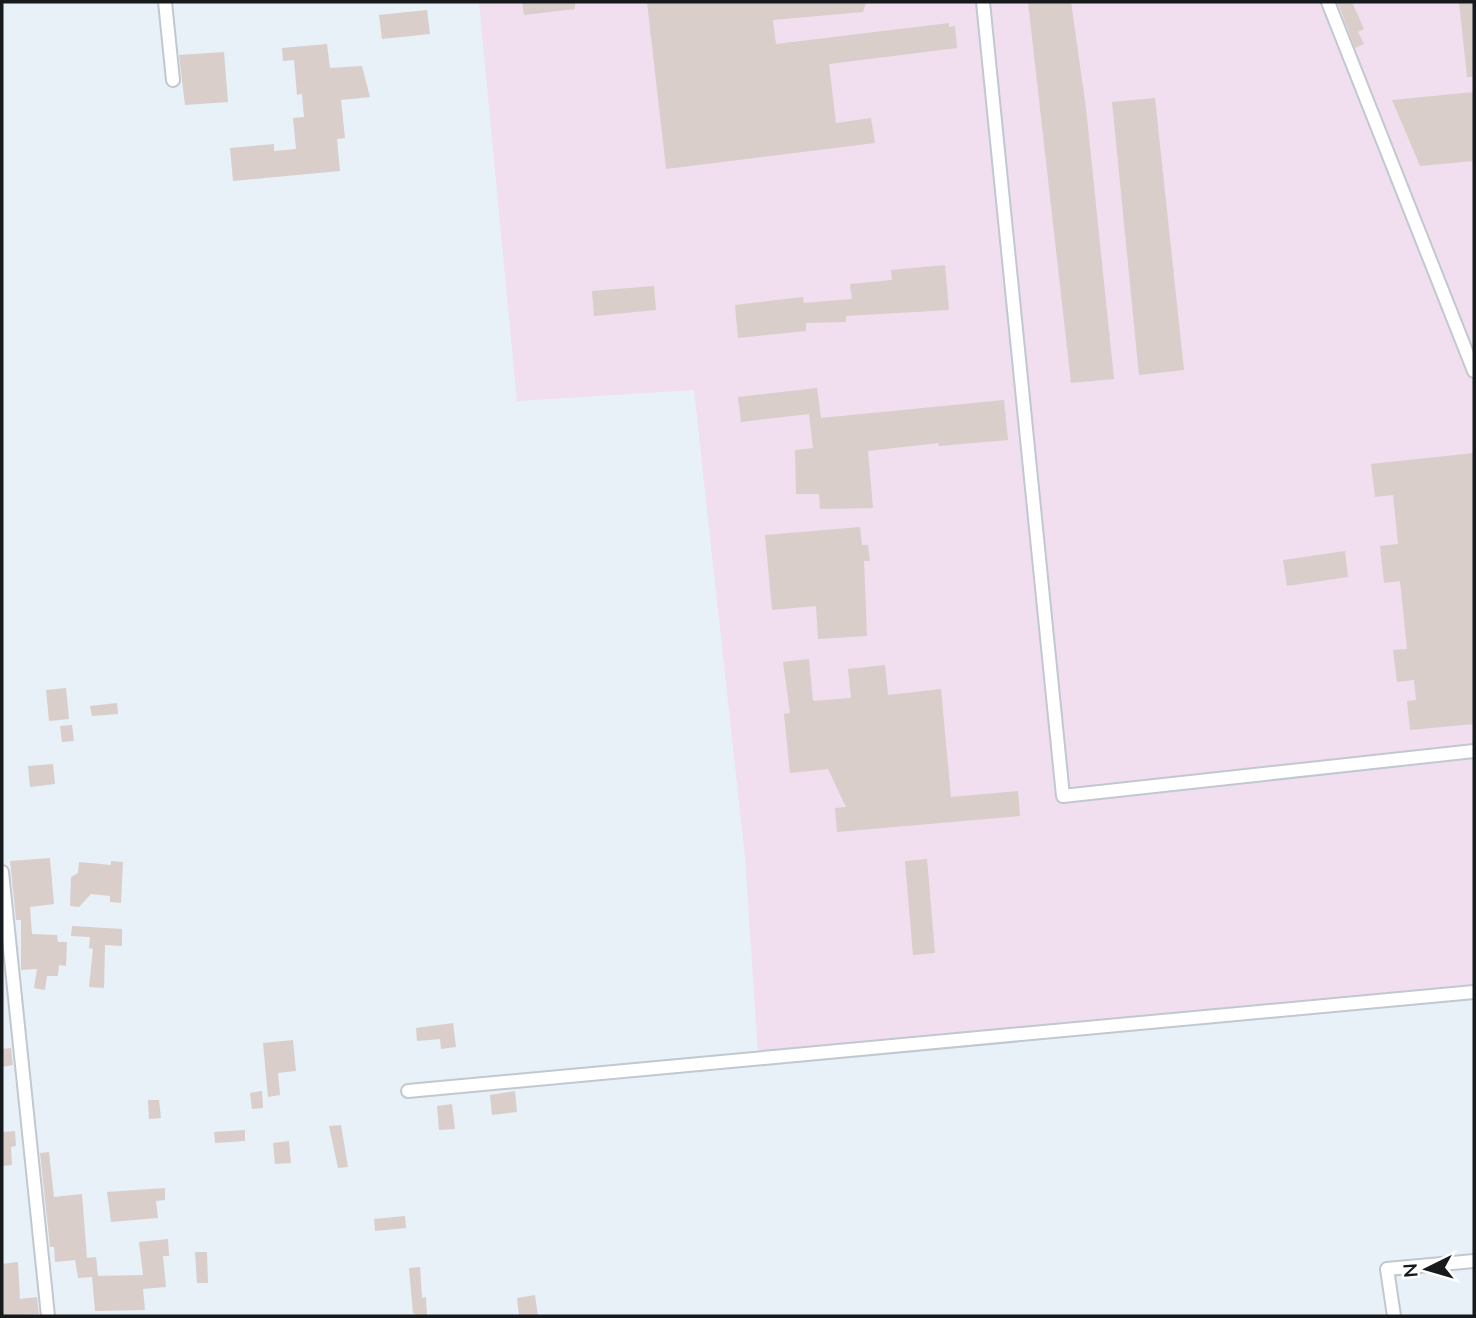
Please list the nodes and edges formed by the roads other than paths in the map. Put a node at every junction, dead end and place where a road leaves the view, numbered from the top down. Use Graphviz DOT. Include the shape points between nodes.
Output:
graph roads {
  1 [pos="165,2"];
  2 [pos="983,2"];
  3 [pos="1328,2"];
  4 [pos="173,80"];
  5 [pos="1474,371"];
  6 [pos="1474,751"];
  7 [pos="2,872"];
  8 [pos="1474,992"];
  9 [pos="408,1091"];
  10 [pos="1474,1261"];
  11 [pos="48,1316"];
  12 [pos="1394,1316"];
  1 -- 4 [label="street"];
  2 -- 6 [label="street" via="1063,796"];
  3 -- 5 [label="street"];
  7 -- 11 [label="street"];
  8 -- 9 [label="street"];
  10 -- 12 [label="street" via="1387,1269"];
}
